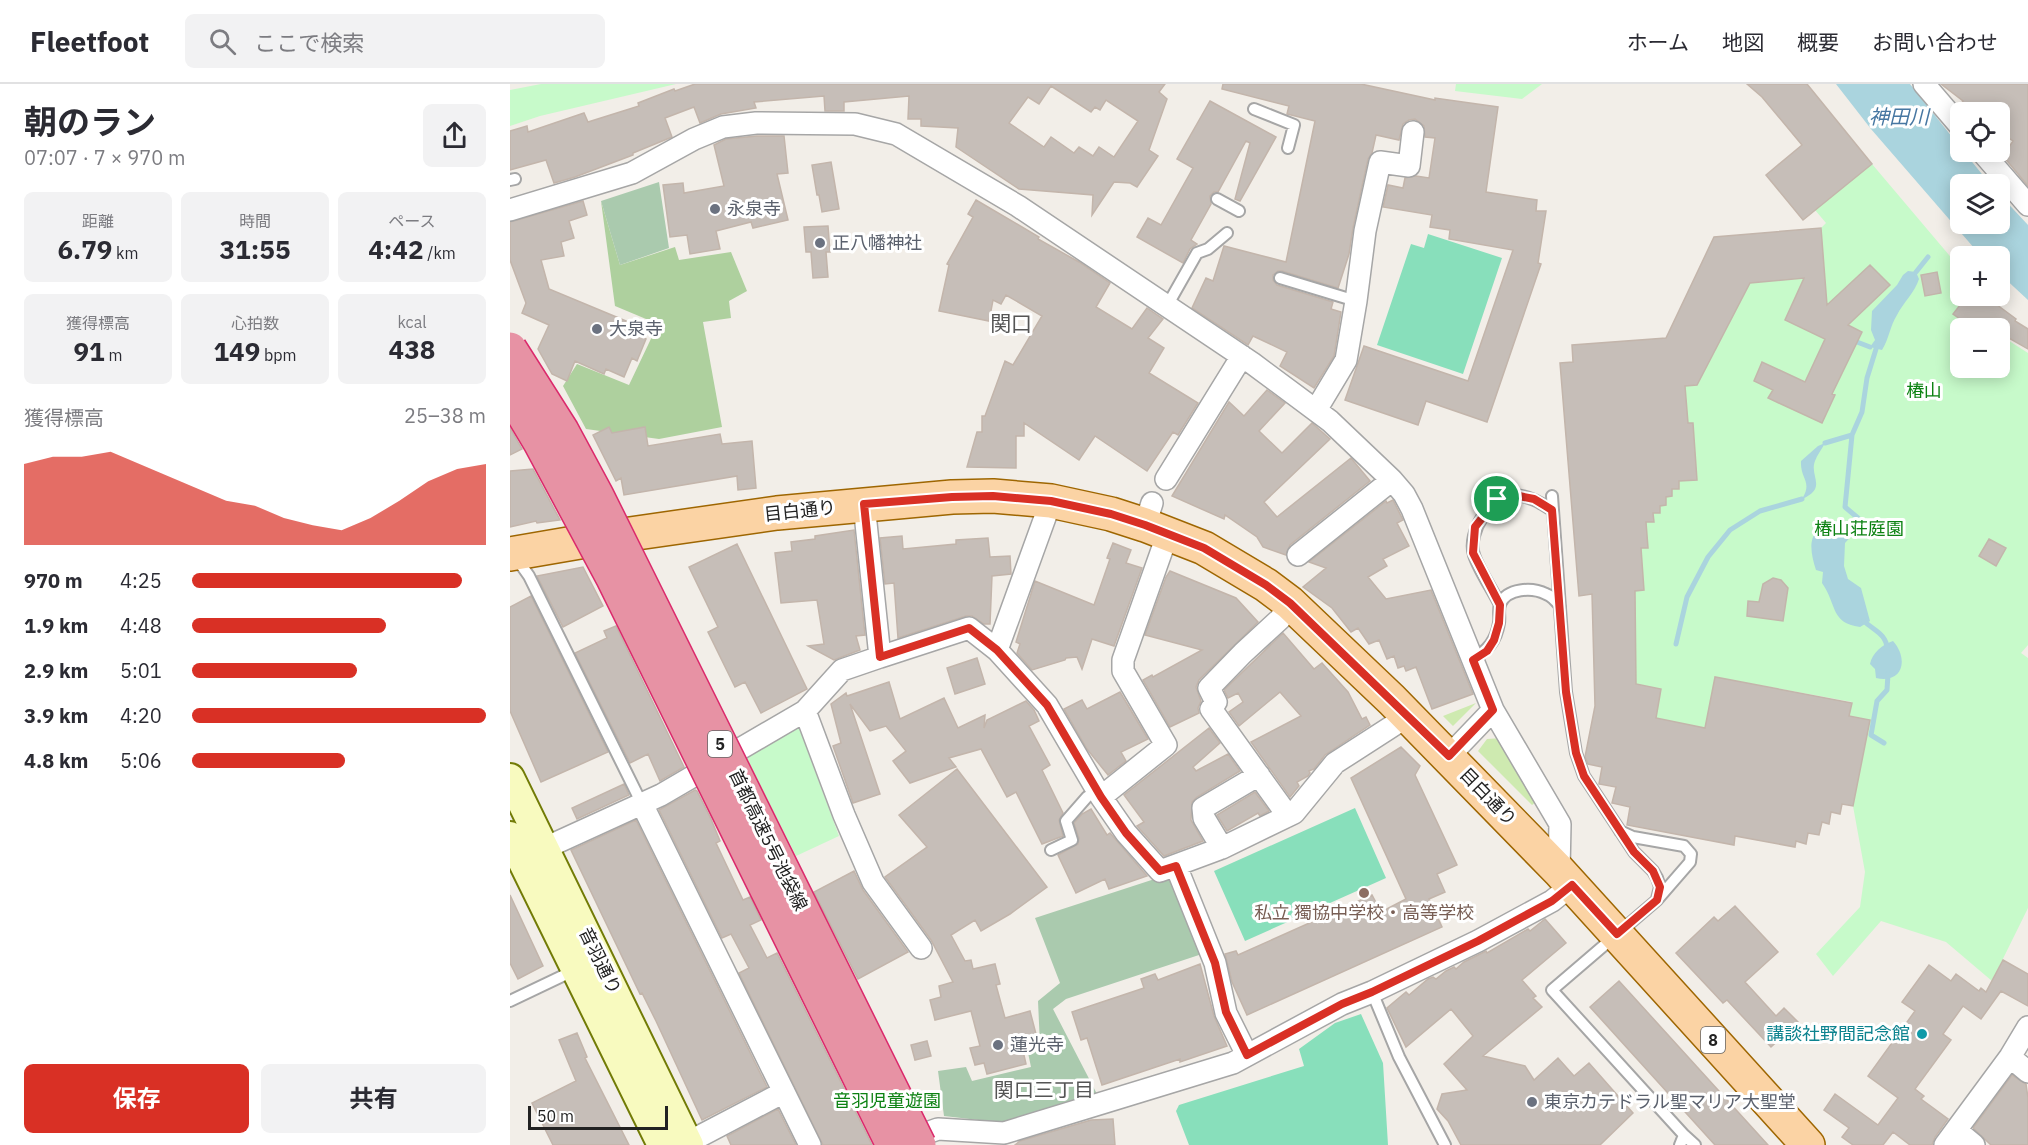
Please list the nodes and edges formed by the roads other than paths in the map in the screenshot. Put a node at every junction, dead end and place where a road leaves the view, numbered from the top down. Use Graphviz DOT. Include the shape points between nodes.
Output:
graph roads {
  1 [pos="1925,84"];
  2 [pos="1254,109"];
  3 [pos="1950,114"];
  4 [pos="1413,132"];
  5 [pos="1288,148"];
  6 [pos="1991,162"];
  7 [pos="1216,200"];
  8 [pos="2028,205"];
  9 [pos="510,210"];
  10 [pos="1239,211"];
  11 [pos="1227,233"];
  12 [pos="1280,278"];
  13 [pos="1356,301"];
  14 [pos="1167,306"];
  15 [pos="510,349"];
  16 [pos="1242,356"];
  17 [pos="510,392"];
  18 [pos="1316,410"];
  19 [pos="1166,479"];
  20 [pos="1392,480"];
  21 [pos="1552,496"];
  22 [pos="1051,501"];
  23 [pos="864,504"];
  24 [pos="1552,510"];
  25 [pos="1155,520"];
  26 [pos="511,552"];
  27 [pos="1298,555"];
  28 [pos="1280,586"];
  29 [pos="1500,605"];
  30 [pos="1560,606"];
  31 [pos="997,650"];
  32 [pos="880,657"];
  33 [pos="1473,660"];
  34 [pos="1493,710"];
  35 [pos="805,711"];
  36 [pos="1408,716"];
  37 [pos="1449,756"];
  38 [pos="1259,775"];
  39 [pos="510,778"];
  40 [pos="1099,794"];
  41 [pos="642,804"];
  42 [pos="1288,816"];
  43 [pos="1620,831"];
  44 [pos="525,847"];
  45 [pos="1222,848"];
  46 [pos="1051,850"];
  47 [pos="1176,866"];
  48 [pos="1565,878"];
  49 [pos="1657,900"];
  50 [pos="1617,934"];
  51 [pos="921,948"];
  52 [pos="575,969"];
  53 [pos="1372,992"];
  54 [pos="510,1001"];
  55 [pos="2028,1028"];
  56 [pos="1247,1055"];
  57 [pos="2010,1057"];
  58 [pos="2028,1072"];
  59 [pos="784,1092"];
  60 [pos="1951,1137"];
  61 [pos="1682,1140"];
  62 [pos="680,1144"];
  63 [pos="810,1145"];
  64 [pos="892,1145"];
  65 [pos="919,1145"];
  66 [pos="1445,1145"];
  67 [pos="1695,1145"];
  68 [pos="1809,1145"];
  69 [pos="1974,1145"];
  1 -- 3 [label="street"];
  2 -- 5 [label="lane" via="1294,125"];
  4 -- 13 [label="street" via="1409,166 1380,162 1365,231"];
  6 -- 8 [label="street"];
  7 -- 10 [label="lane"];
  9 -- 14 [label="street" via="632,173 723,127 756,123 855,124 896,134 1018,206"];
  11 -- 14 [label="lane" via="1197,253"];
  12 -- 13 [label="lane"];
  13 -- 18 [label="street" via="1346,360"];
  14 -- 16 [label="street"];
  15 -- 65 [label="highway, 首都高速5号池袋線 / 5, bridge" via="603,506"];
  16 -- 18 [label="street"];
  16 -- 19 [label="street"];
  17 -- 64 [label="highway, 首都高速5号池袋線 / 5, bridge" via="613,578"];
  18 -- 20 [label="street"];
  20 -- 27 [label="street"];
  20 -- 33 [label="street" via="1412,509"];
  21 -- 24 [label="lane"];
  22 -- 23 [label="main road, 目白通り / 8" via="983,496"];
  22 -- 25 [label="main road, 目白通り / 8"];
  22 -- 31 [label="street"];
  23 -- 26 [label="main road, 目白通り / 8" via="700,522"];
  23 -- 32 [label="street"];
  24 -- 29 [label="lane" via="1534,499 1514,495 1497,499 1475,527 1473,553"];
  24 -- 30 [label="lane"];
  25 -- 28 [label="main road, 目白通り / 8"];
  25 -- 40 [label="street" via="1123,671 1166,745"];
  26 -- 41 [label="lane" via="529,576"];
  28 -- 36 [label="main road, 目白通り / 8"];
  28 -- 38 [label="street" via="1280,619 1209,688 1216,702 1211,709"];
  29 -- 30 [label="lane" via="1508,594 1522,590 1544,592"];
  29 -- 33 [label="lane" via="1494,640 1487,651"];
  30 -- 43 [label="lane" via="1566,692 1576,753 1584,776"];
  31 -- 32 [label="street" via="969,628"];
  31 -- 40 [label="street" via="1047,705"];
  32 -- 35 [label="street" via="842,670"];
  33 -- 34 [label="street"];
  34 -- 37 [label="street"];
  34 -- 48 [label="street" via="1560,824"];
  35 -- 41 [label="street"];
  35 -- 51 [label="street" via="873,882"];
  36 -- 37 [label="main road, 目白通り / 8"];
  36 -- 42 [label="street" via="1335,763"];
  37 -- 48 [label="main road, 目白通り / 8"];
  38 -- 42 [label="street"];
  38 -- 45 [label="street" via="1203,808 1204,818"];
  39 -- 44 [label="main road, 音羽通り"];
  40 -- 46 [label="lane" via="1087,797 1066,821 1072,840"];
  40 -- 47 [label="street" via="1126,833 1160,871"];
  41 -- 44 [label="street"];
  41 -- 59 [label="street"];
  42 -- 45 [label="street"];
  43 -- 49 [label="lane" via="1657,878"];
  43 -- 49 [label="lane" via="1684,846 1690,854 1690,862"];
  44 -- 52 [label="main road, 音羽通り"];
  44 -- 62 [label="main road, 音羽通り"];
  45 -- 47 [label="street"];
  47 -- 56 [label="street" via="1215,963 1226,1012"];
  48 -- 50 [label="main road, 目白通り / 8"];
  48 -- 53 [label="street" via="1552,901"];
  49 -- 50 [label="lane"];
  50 -- 61 [label="lane" via="1552,990"];
  50 -- 68 [label="main road, 目白通り / 8"];
  52 -- 54 [label="lane"];
  52 -- 62 [label="main road, 音羽通り"];
  53 -- 56 [label="street"];
  53 -- 66 [label="lane" via="1399,1057"];
  55 -- 57 [label="street"];
  56 -- 64 [label="street" via="1233,1063 1004,1134 938,1129"];
  57 -- 58 [label="street"];
  57 -- 60 [label="street"];
  59 -- 62 [label="street"];
  59 -- 63 [label="street"];
  60 -- 69 [label="street"];
  61 -- 67 [label="lane"];
}
